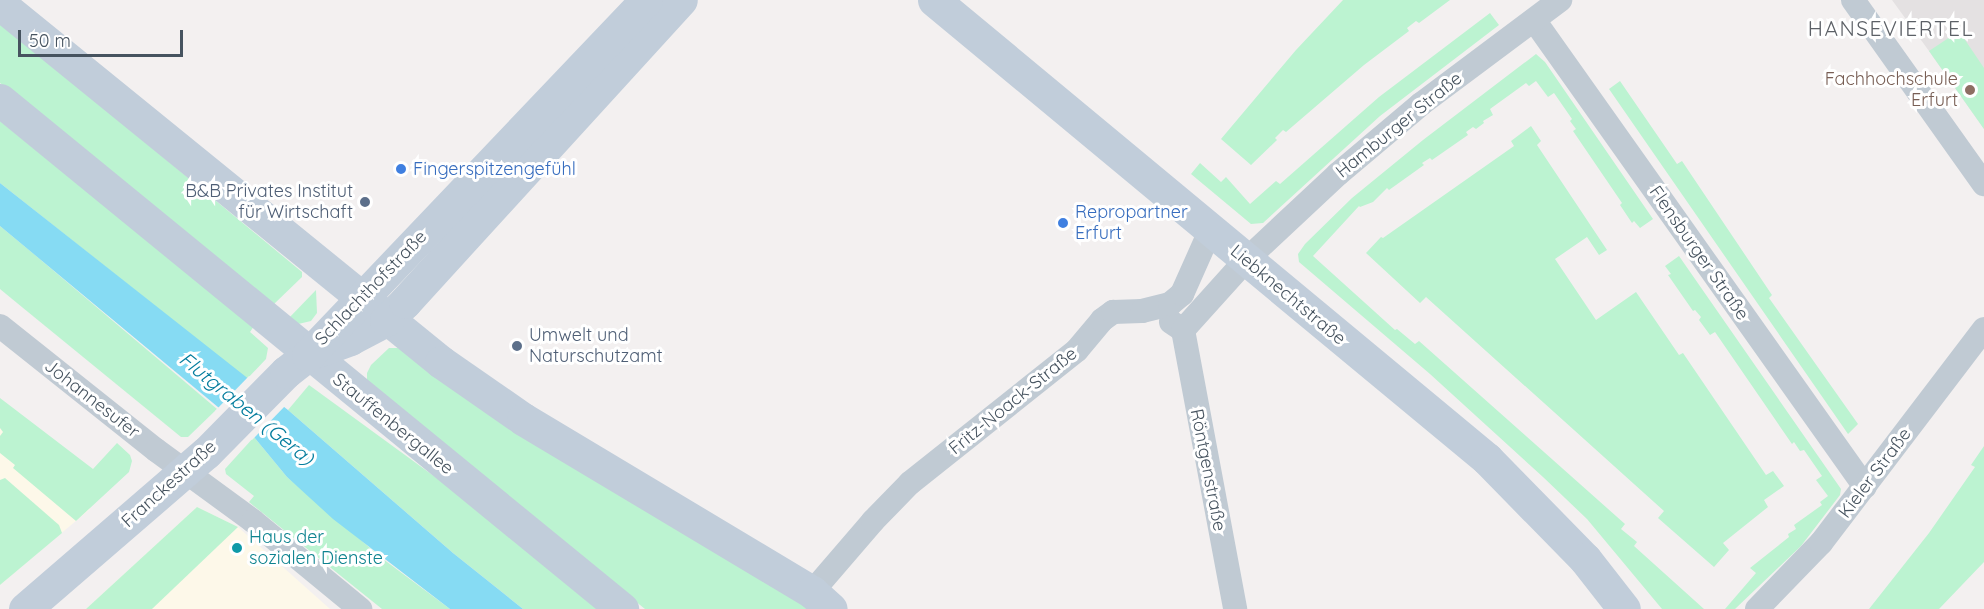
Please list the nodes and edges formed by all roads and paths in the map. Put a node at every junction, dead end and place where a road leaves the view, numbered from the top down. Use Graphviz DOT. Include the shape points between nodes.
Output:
graph roads {
  1 [pos="646,0"];
  2 [pos="681,0"];
  3 [pos="934,0"];
  4 [pos="1560,0"];
  5 [pos="1853,0"];
  6 [pos="0,4"];
  7 [pos="1534,20"];
  8 [pos="0,100"];
  9 [pos="1984,184"];
  10 [pos="1210,231"];
  11 [pos="1246,260"];
  12 [pos="360,297"];
  13 [pos="1153,309"];
  14 [pos="386,320"];
  15 [pos="0,326"];
  16 [pos="1984,329"];
  17 [pos="1183,330"];
  18 [pos="297,363"];
  19 [pos="195,462"];
  20 [pos="1865,487"];
  21 [pos="821,600"];
  22 [pos="25,609"];
  23 [pos="360,609"];
  24 [pos="622,609"];
  25 [pos="1235,609"];
  26 [pos="1624,609"];
  27 [pos="1757,609"];
  1 -- 12 [label="main road, Schlachthofstraße"];
  2 -- 14 [label="main road, Schlachthofstraße"];
  3 -- 10 [label="main road, Liebknechtstraße"];
  4 -- 7 [label="street, Hamburger Straße"];
  5 -- 9 [label="street"];
  6 -- 12 [label="main road"];
  7 -- 11 [label="street, Hamburger Straße" via="1421,104"];
  7 -- 20 [label="street, Flensburger Straße"];
  8 -- 18 [label="main road, Stauffenbergallee"];
  10 -- 11 [label="main road, Liebknechtstraße"];
  10 -- 13 [label="street, Fritz-Noack-Straße" via="1182,294 1170,304"];
  11 -- 17 [label="street"];
  11 -- 26 [label="main road, Liebknechtstraße" via="1487,459 1585,559"];
  12 -- 14 [label="main road"];
  12 -- 18 [label="main road, Schlachthofstraße"];
  13 -- 17 [label="street"];
  13 -- 21 [label="street, Fritz-Noack-Straße" via="1113,312 1077,350 910,483 873,521"];
  14 -- 18 [label="main road, Schlachthofstraße"];
  14 -- 21 [label="main road" via="523,419"];
  15 -- 19 [label="street, Johannesufer"];
  16 -- 20 [label="street, Kieler Straße"];
  17 -- 25 [label="street, Röntgenstraße"];
  18 -- 19 [label="main road, Franckestraße"];
  18 -- 24 [label="main road, Stauffenbergallee"];
  19 -- 22 [label="main road, Franckestraße"];
  19 -- 23 [label="street, Johannesufer" via="253,521"];
  20 -- 27 [label="street, Kieler Straße" via="1821,543"];
}
